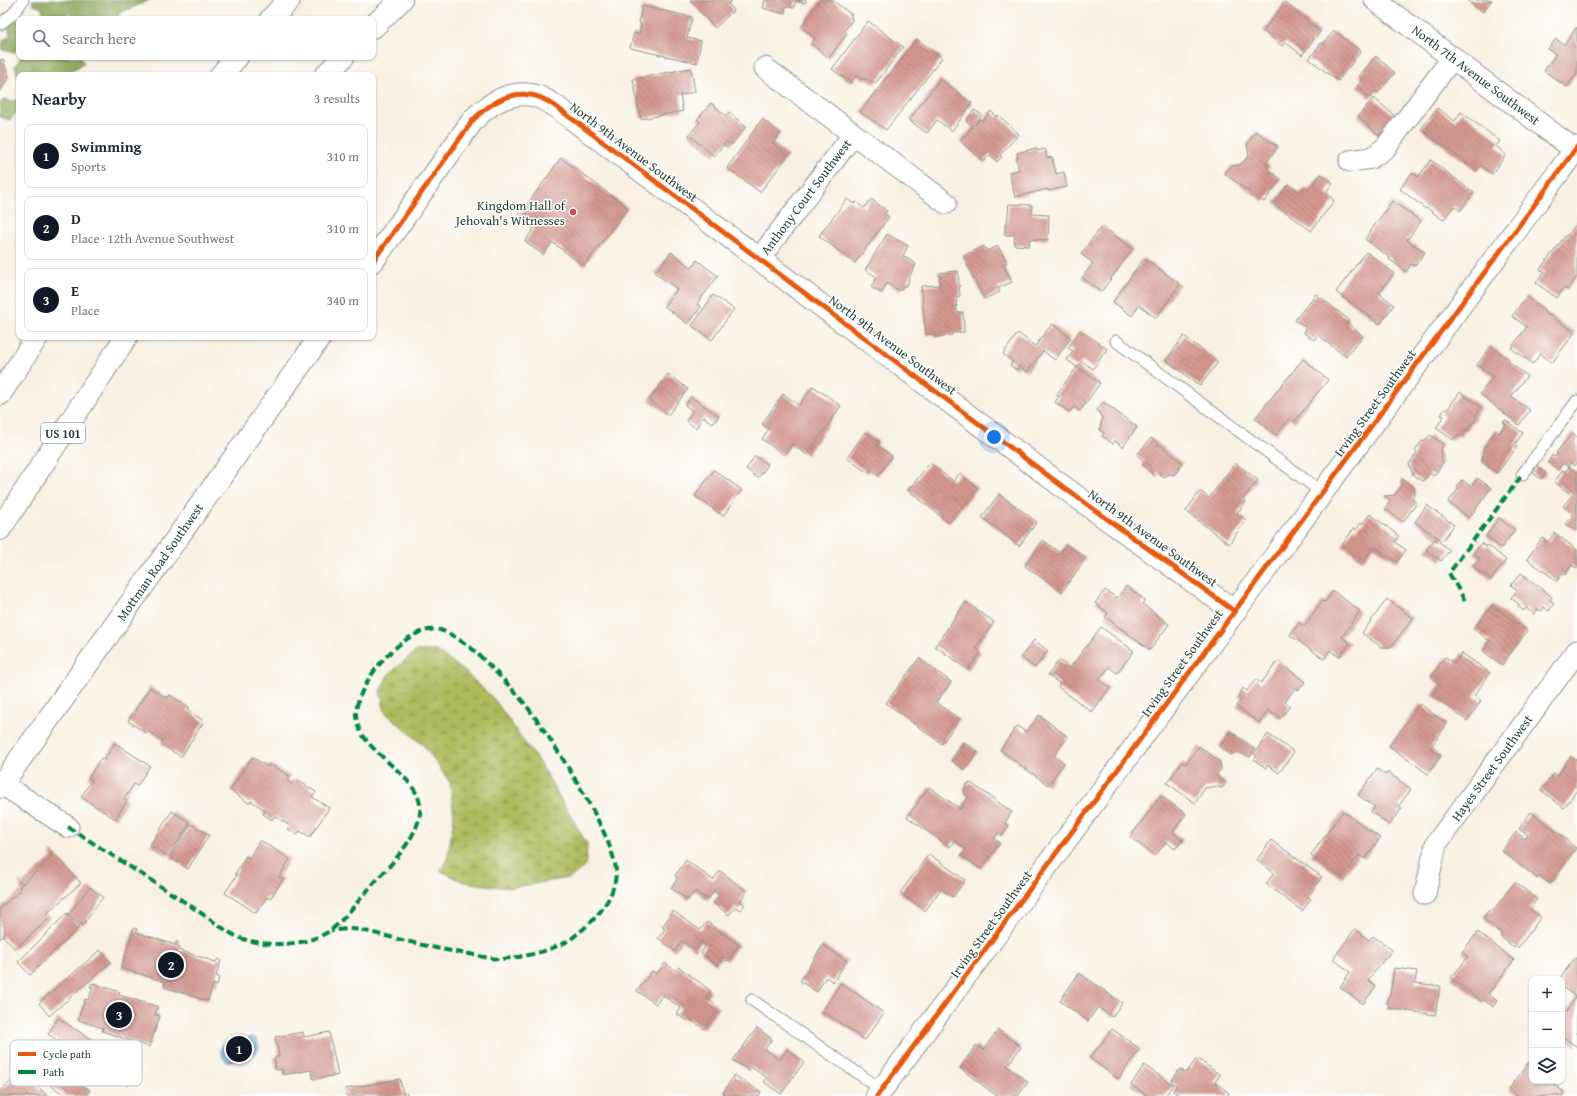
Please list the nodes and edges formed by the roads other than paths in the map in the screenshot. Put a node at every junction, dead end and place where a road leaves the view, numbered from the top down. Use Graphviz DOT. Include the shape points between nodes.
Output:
graph roads {
  1 [pos="23,0"];
  2 [pos="289,0"];
  3 [pos="401,0"];
  4 [pos="1375,0"];
  5 [pos="274,16"];
  6 [pos="0,24"];
  7 [pos="376,24"];
  8 [pos="1453,57"];
  9 [pos="234,60"];
  10 [pos="340,60"];
  11 [pos="765,68"];
  12 [pos="224,72"];
  13 [pos="329,72"];
  14 [pos="853,135"];
  15 [pos="1576,149"];
  16 [pos="1350,161"];
  17 [pos="946,203"];
  18 [pos="376,257"];
  19 [pos="759,259"];
  20 [pos="35,340"];
  21 [pos="124,340"];
  22 [pos="318,340"];
  23 [pos="1116,341"];
  24 [pos="0,394"];
  25 [pos="1577,401"];
  26 [pos="1522,475"];
  27 [pos="1323,493"];
  28 [pos="0,529"];
  29 [pos="1234,611"];
  30 [pos="1577,651"];
  31 [pos="1,786"];
  32 [pos="68,827"];
  33 [pos="1424,894"];
  34 [pos="752,1000"];
  35 [pos="879,1093"];
  1 -- 6 [label="lane" via="13,14"];
  2 -- 5 [label="main road"];
  3 -- 7 [label="main road"];
  4 -- 8 [label="street, North 7th Avenue Southwest"];
  8 -- 15 [label="street, North 7th Avenue Southwest"];
  8 -- 16 [label="street" via="1385,148 1371,158"];
  9 -- 12 [label="main road"];
  10 -- 13 [label="main road"];
  11 -- 14 [label="street, Anthony Court Southwest"];
  14 -- 17 [label="street, Anthony Court Southwest"];
  14 -- 19 [label="street, Anthony Court Southwest"];
  15 -- 27 [label="main road, Irving Street Southwest"];
  18 -- 19 [label="main road, North 9th Avenue Southwest" via="473,120 487,106 504,97 521,94 539,97 555,106"];
  19 -- 29 [label="main road, North 9th Avenue Southwest" via="1066,489"];
  20 -- 24 [label="main road"];
  21 -- 28 [label="main road, US 101"];
  22 -- 31 [label="main road, Mottman Road Southwest"];
  23 -- 27 [label="lane"];
  25 -- 26 [label="lane"];
  27 -- 29 [label="main road, Irving Street Southwest"];
  29 -- 35 [label="main road, Irving Street Southwest"];
  30 -- 33 [label="street, Hayes Street Southwest" via="1436,844"];
  31 -- 32 [label="street"];
  34 -- 35 [label="lane"];
}
